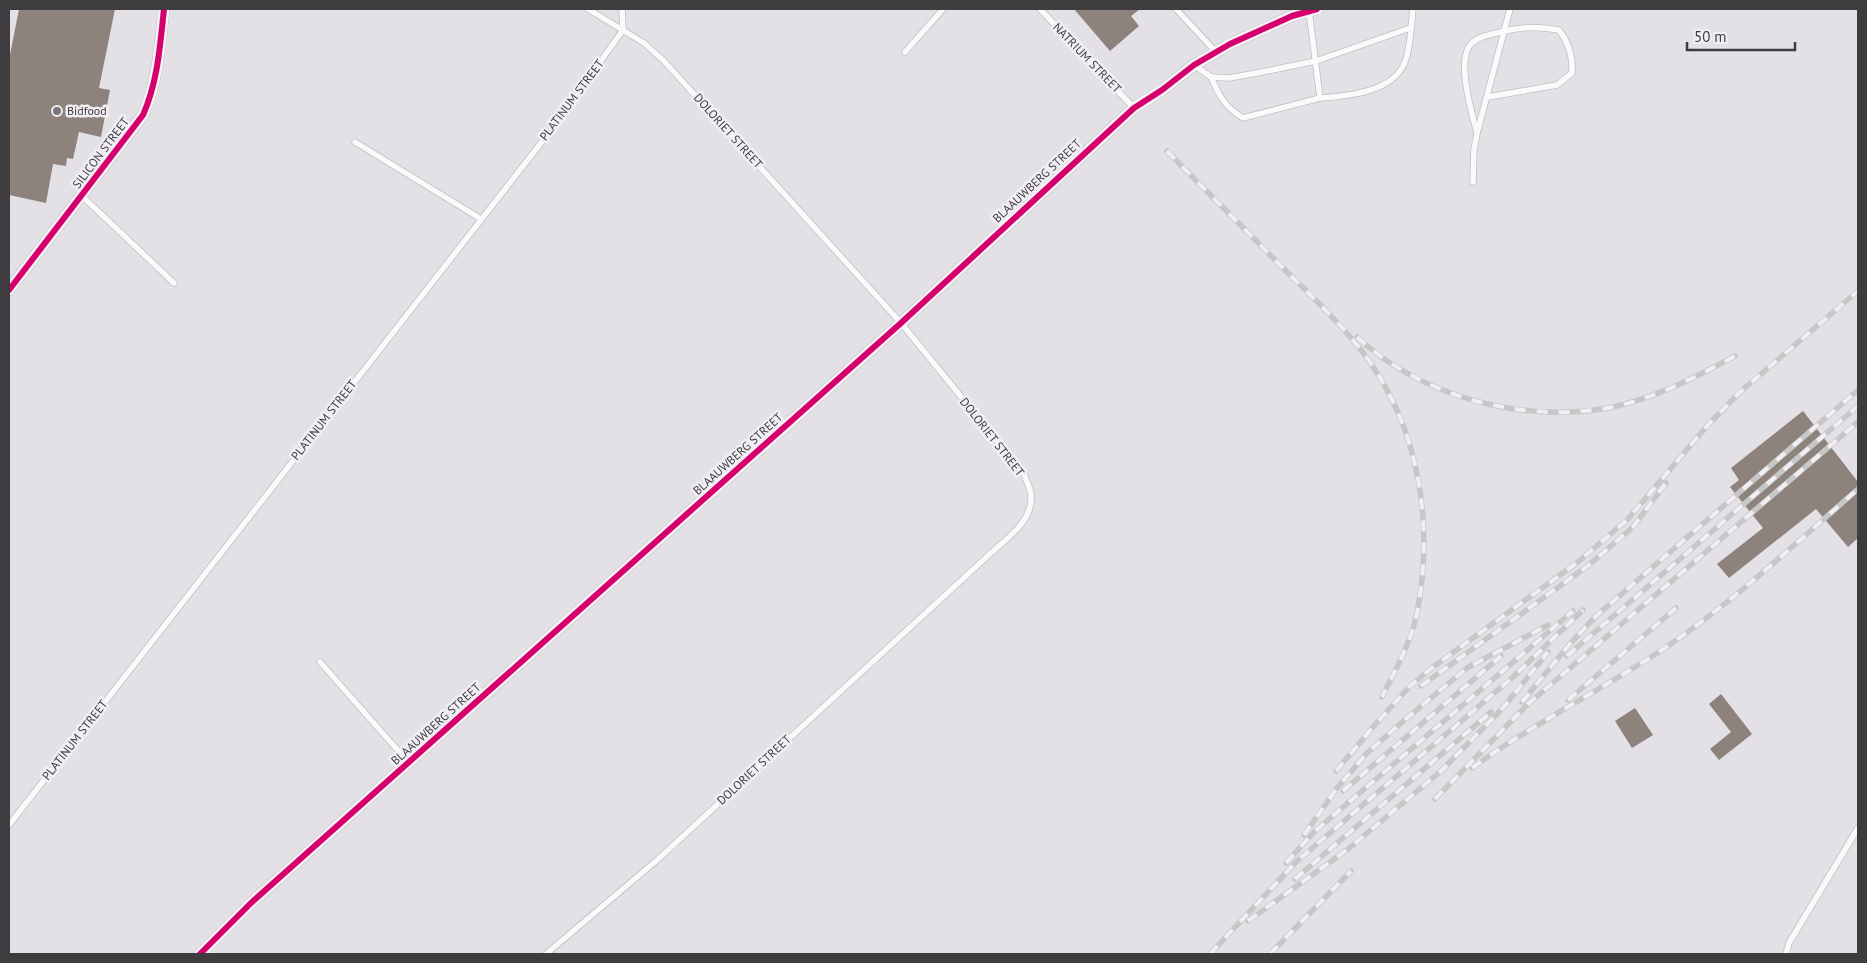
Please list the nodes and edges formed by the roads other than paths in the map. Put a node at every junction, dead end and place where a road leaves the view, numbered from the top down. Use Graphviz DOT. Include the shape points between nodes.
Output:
graph roads {
  1 [pos="164,9"];
  2 [pos="588,9"];
  3 [pos="622,9"];
  4 [pos="943,9"];
  5 [pos="1040,9"];
  6 [pos="1176,9"];
  7 [pos="1413,9"];
  8 [pos="1510,9"];
  9 [pos="1313,10"];
  10 [pos="1410,28"];
  11 [pos="623,30"];
  12 [pos="1505,31"];
  13 [pos="905,52"];
  14 [pos="1216,52"];
  15 [pos="1316,61"];
  16 [pos="1194,65"];
  17 [pos="1211,77"];
  18 [pos="1488,97"];
  19 [pos="1320,98"];
  20 [pos="1134,108"];
  21 [pos="1477,133"];
  22 [pos="354,142"];
  23 [pos="1473,182"];
  24 [pos="82,196"];
  25 [pos="482,219"];
  26 [pos="174,283"];
  27 [pos="9,290"];
  28 [pos="901,323"];
  29 [pos="320,662"];
  30 [pos="409,763"];
  31 [pos="9,825"];
  32 [pos="1858,828"];
  33 [pos="200,954"];
  34 [pos="546,954"];
  35 [pos="1786,954"];
  1 -- 24 [label="street, SILICON STREET" via="156,76 144,115"];
  2 -- 11 [label="lane, DOLORIET STREET"];
  3 -- 11 [label="lane"];
  4 -- 13 [label="lane"];
  5 -- 20 [label="lane, NATRIUM STREET"];
  6 -- 14 [label="lane"];
  7 -- 10 [label="lane"];
  8 -- 12 [label="lane"];
  9 -- 14 [label="street, BLAAUWBERG STREET" via="1264,28"];
  9 -- 15 [label="lane"];
  10 -- 15 [label="lane"];
  10 -- 19 [label="lane" via="1406,58 1395,77 1358,93"];
  11 -- 25 [label="lane, PLATINUM STREET"];
  11 -- 28 [label="lane, DOLORIET STREET" via="664,61"];
  12 -- 18 [label="lane"];
  12 -- 18 [label="lane" via="1544,27 1559,30 1573,60 1572,73 1557,85"];
  12 -- 21 [label="lane" via="1481,37 1471,43 1466,53 1465,77"];
  14 -- 16 [label="street, BLAAUWBERG STREET"];
  15 -- 17 [label="lane" via="1230,78"];
  15 -- 19 [label="lane"];
  16 -- 17 [label="lane"];
  16 -- 20 [label="street, BLAAUWBERG STREET"];
  17 -- 19 [label="lane" via="1220,99 1243,118"];
  18 -- 21 [label="lane"];
  20 -- 28 [label="street, BLAAUWBERG STREET"];
  21 -- 23 [label="lane"];
  22 -- 25 [label="lane"];
  24 -- 26 [label="lane"];
  24 -- 27 [label="street, SILICON STREET"];
  25 -- 31 [label="lane, PLATINUM STREET"];
  28 -- 30 [label="street, BLAAUWBERG STREET"];
  28 -- 34 [label="lane, DOLORIET STREET" via="1024,474 1031,495 1030,509 1020,526 656,861"];
  29 -- 30 [label="lane"];
  30 -- 33 [label="street, BLAAUWBERG STREET" via="251,903"];
  32 -- 35 [label="lane"];
}
